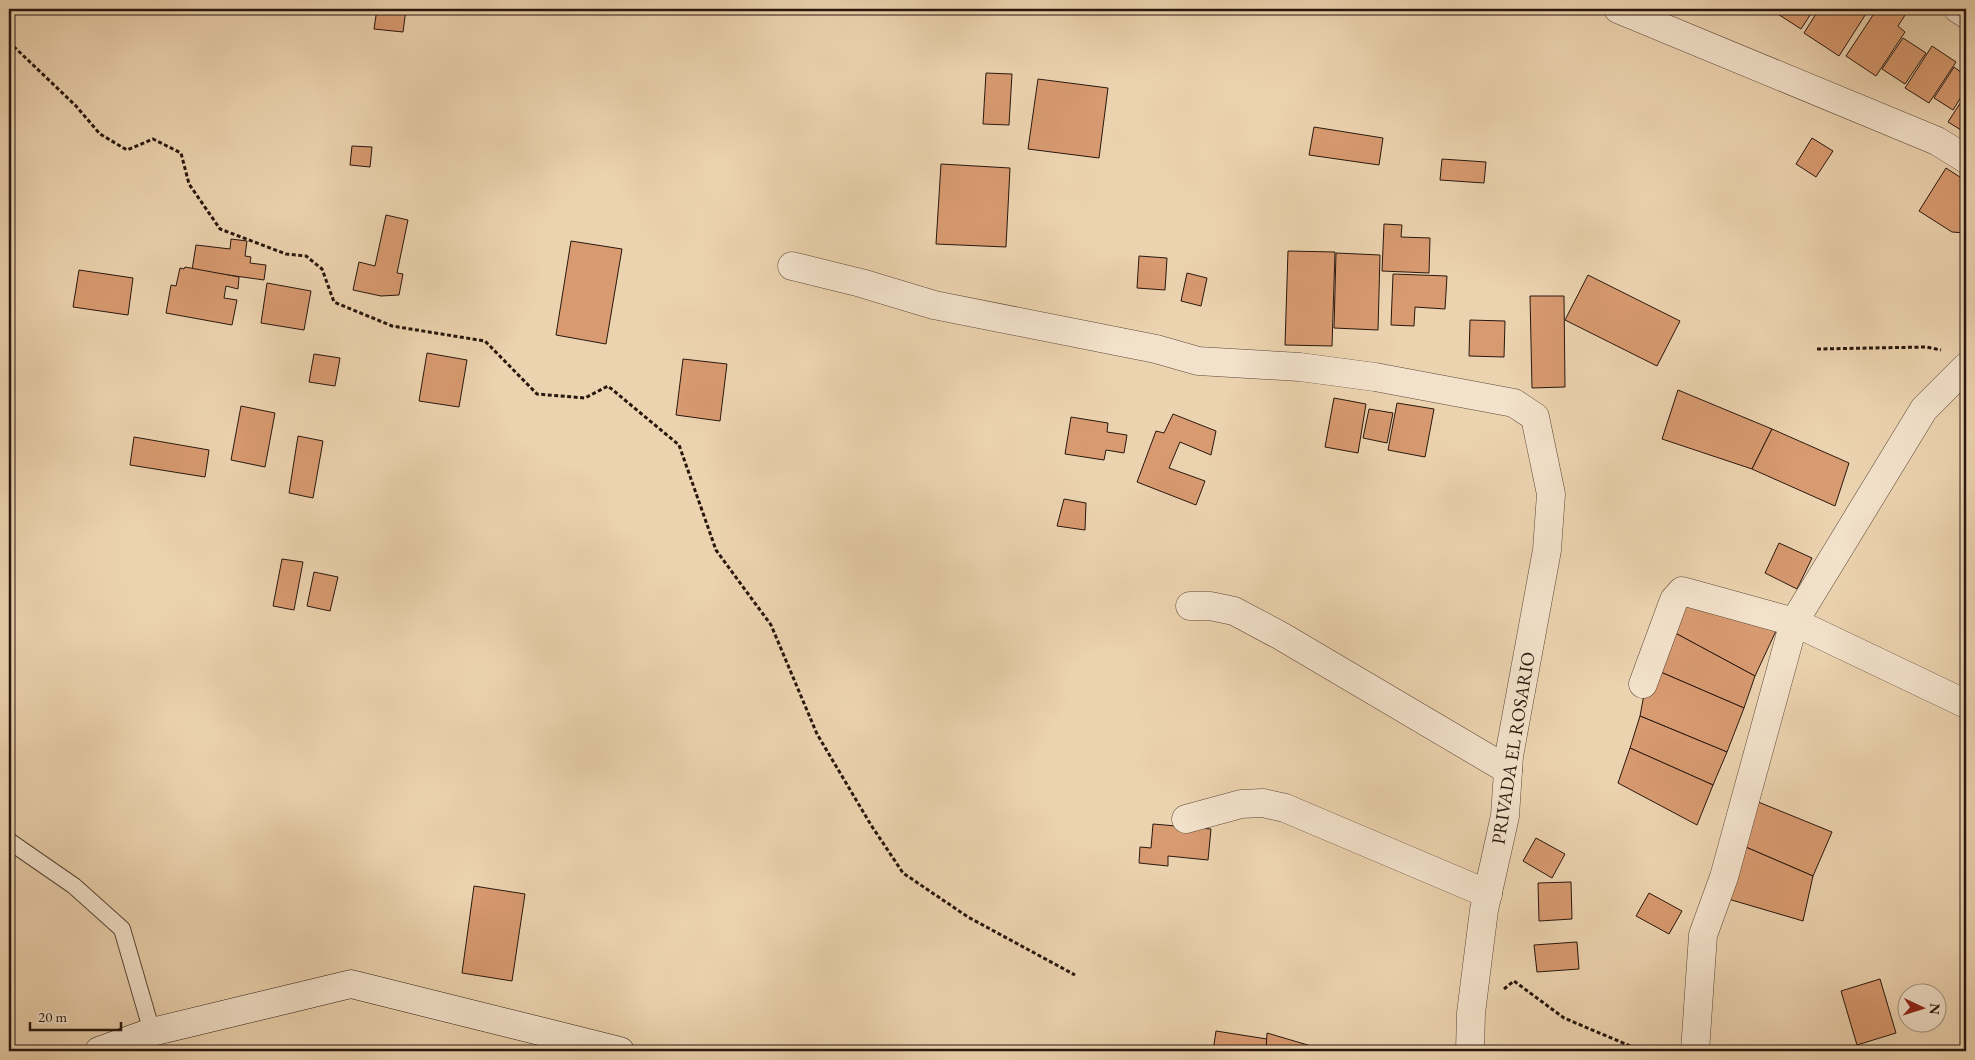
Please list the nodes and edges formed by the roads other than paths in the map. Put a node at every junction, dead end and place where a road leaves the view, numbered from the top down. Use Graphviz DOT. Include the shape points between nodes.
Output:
graph roads {
  1 [pos="1618,9"];
  2 [pos="1958,9"];
  3 [pos="1966,14"];
  4 [pos="1966,159"];
  5 [pos="792,266"];
  6 [pos="1966,367"];
  7 [pos="1190,606"];
  8 [pos="1794,622"];
  9 [pos="1642,684"];
  10 [pos="1966,704"];
  11 [pos="1508,770"];
  12 [pos="1186,819"];
  13 [pos="9,841"];
  14 [pos="1488,894"];
  15 [pos="152,1032"];
  16 [pos="99,1051"];
  17 [pos="620,1051"];
  18 [pos="1470,1051"];
  19 [pos="1695,1051"];
  1 -- 4 [label="street" via="1937,141"];
  2 -- 3 [label="street"];
  5 -- 11 [label="street, PRIVADA EL ROSARIO" via="934,305 1156,349 1198,361 1300,367 1375,377 1514,403 1535,416 1551,494 1547,550"];
  6 -- 8 [label="street" via="1924,408"];
  7 -- 11 [label="street" via="1234,611"];
  8 -- 9 [label="street" via="1682,591 1674,600"];
  8 -- 10 [label="street"];
  8 -- 19 [label="street" via="1724,877 1703,934"];
  11 -- 14 [label="street, PRIVADA EL ROSARIO" via="1506,816"];
  12 -- 14 [label="street" via="1241,804 1263,803 1285,808"];
  13 -- 15 [label="lane" via="74,886 122,929"];
  14 -- 18 [label="street, PRIVADA EL ROSARIO" via="1471,1013"];
  15 -- 16 [label="street"];
  15 -- 17 [label="street" via="351,984"];
}
